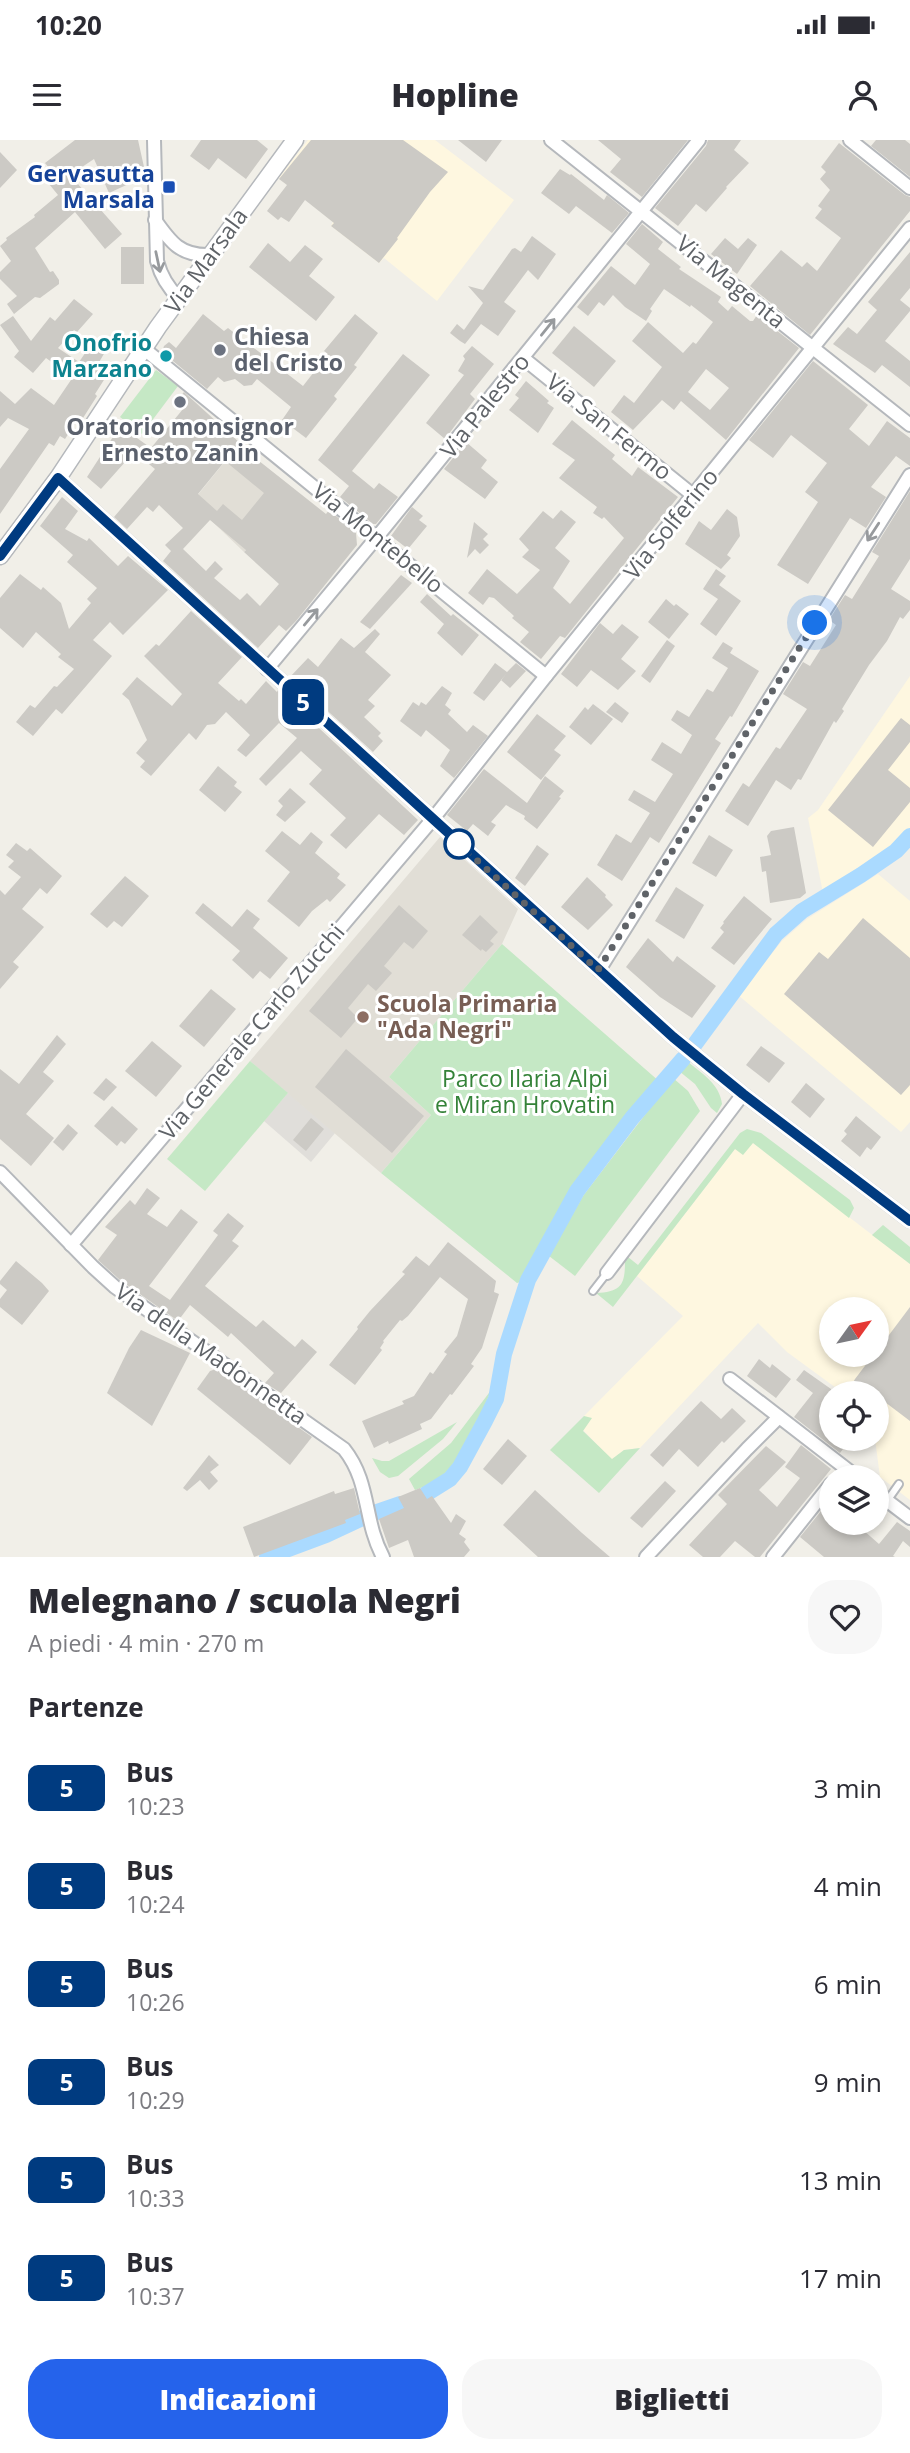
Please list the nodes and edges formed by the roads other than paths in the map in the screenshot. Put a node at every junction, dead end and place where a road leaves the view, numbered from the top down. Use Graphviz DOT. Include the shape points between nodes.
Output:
graph roads {
  1 [pos="155,140"];
  2 [pos="295,140"];
  3 [pos="551,140"];
  4 [pos="699,140"];
  5 [pos="850,140"];
  6 [pos="910,188"];
  7 [pos="642,211"];
  8 [pos="155,220"];
  9 [pos="910,228"];
  10 [pos="210,255"];
  11 [pos="179,298"];
  12 [pos="143,348"];
  13 [pos="813,348"];
  14 [pos="523,358"];
  15 [pos="910,425"];
  16 [pos="910,475"];
  17 [pos="58,478"];
  18 [pos="694,496"];
  19 [pos="377,537"];
  20 [pos="0,556"];
  21 [pos="267,669"];
  22 [pos="546,676"];
  23 [pos="432,820"];
  24 [pos="598,970"];
  25 [pos="743,1094"];
  26 [pos="0,1172"];
  27 [pos="910,1221"];
  28 [pos="71,1245"];
  29 [pos="607,1273"];
  30 [pos="593,1291"];
  31 [pos="730,1379"];
  32 [pos="779,1417"];
  33 [pos="833,1465"];
  34 [pos="899,1483"];
  35 [pos="889,1491"];
  36 [pos="819,1499"];
  37 [pos="889,1502"];
  38 [pos="910,1518"];
  39 [pos="378,1554"];
  40 [pos="646,1557"];
  41 [pos="773,1557"];
  1 -- 8 [label="street"];
  2 -- 10 [label="street, Via Marsala"];
  3 -- 7 [label="street, Via Magenta"];
  4 -- 7 [label="street, Via Palestro"];
  5 -- 6 [label="street"];
  7 -- 13 [label="street, Via Magenta"];
  14 -- 7 [label="street, Via Palestro, one-way"];
  8 -- 10 [label="street" via="182,251"];
  8 -- 11 [label="street, one-way" via="161,275"];
  9 -- 13 [label="street, Via Solferino"];
  10 -- 11 [label="street, Via Marsala"];
  11 -- 12 [label="street, Via Marsala"];
  12 -- 17 [label="street, Via Marsala"];
  12 -- 19 [label="street, Via Montebello"];
  13 -- 15 [label="street, Via Magenta"];
  13 -- 18 [label="street, Via Solferino"];
  14 -- 18 [label="street, Via San Fermo"];
  14 -- 19 [label="street, Via Palestro"];
  16 -- 24 [label="street, one-way"];
  17 -- 20 [label="street, Via Marsala"];
  17 -- 21 [label="street"];
  18 -- 22 [label="street, Via Solferino"];
  21 -- 19 [label="street, Via Palestro, one-way"];
  19 -- 22 [label="street, Via Montebello"];
  21 -- 23 [label="street"];
  22 -- 23 [label="street, Via Solferino"];
  23 -- 24 [label="street"];
  23 -- 28 [label="street, Via Generale Carlo Zucchi"];
  24 -- 25 [label="street"];
  25 -- 27 [label="street"];
  25 -- 29 [label="street"];
  26 -- 28 [label="street, Via della Madonnetta"];
  28 -- 39 [label="street, Via della Madonnetta" via="144,1308 344,1449 358,1468"];
  29 -- 30 [label="lane"];
  31 -- 32 [label="street"];
  32 -- 33 [label="street"];
  32 -- 40 [label="street"];
  34 -- 35 [label="lane"];
  36 -- 41 [label="street"];
  37 -- 38 [label="street"];
}
